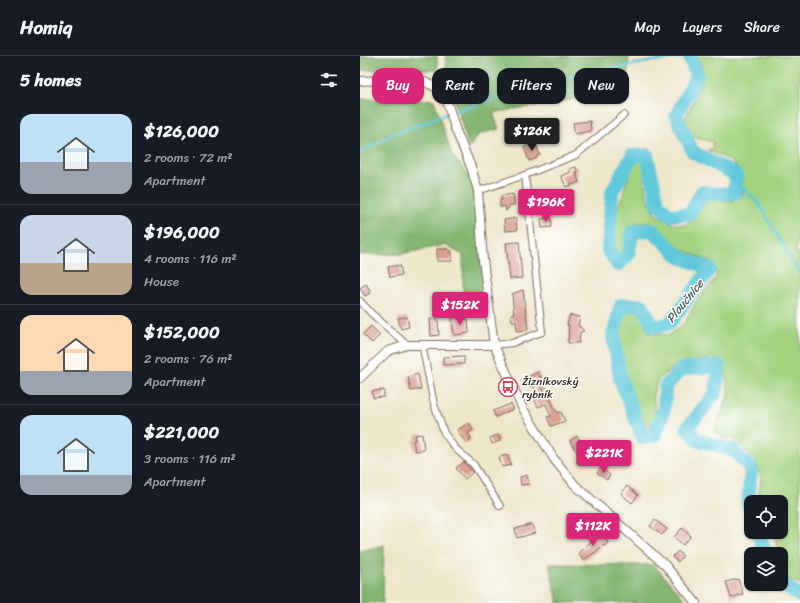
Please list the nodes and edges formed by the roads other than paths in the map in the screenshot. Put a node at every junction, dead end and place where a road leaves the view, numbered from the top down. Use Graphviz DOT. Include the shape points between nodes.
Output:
graph roads {
  1 [pos="360,81"];
  2 [pos="624,115"];
  3 [pos="525,175"];
  4 [pos="478,191"];
  5 [pos="360,301"];
  6 [pos="422,344"];
  7 [pos="407,345"];
  8 [pos="494,345"];
  9 [pos="360,378"];
  10 [pos="500,506"];
  11 [pos="696,603"];
  1 -- 4 [label="street" via="403,79 425,82 442,90"];
  2 -- 3 [label="street" via="576,155"];
  3 -- 4 [label="street"];
  3 -- 8 [label="street" via="542,332 512,343"];
  4 -- 8 [label="street" via="483,260"];
  5 -- 7 [label="street"];
  6 -- 7 [label="street"];
  6 -- 8 [label="street"];
  6 -- 10 [label="street" via="434,404 444,433 474,465"];
  7 -- 9 [label="street" via="388,351"];
  8 -- 11 [label="street" via="522,407 554,459 576,485 665,565"];
}
